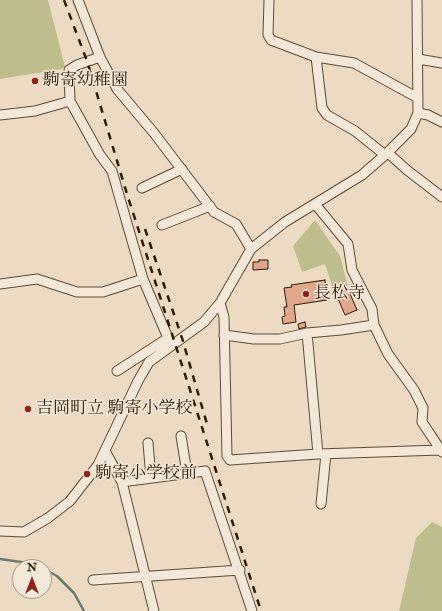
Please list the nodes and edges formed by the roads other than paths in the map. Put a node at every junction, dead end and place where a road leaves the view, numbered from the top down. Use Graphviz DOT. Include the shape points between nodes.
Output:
graph roads {
  1 [pos="78,0"];
  2 [pos="269,0"];
  3 [pos="417,0"];
  4 [pos="100,57"];
  5 [pos="316,57"];
  6 [pos="418,59"];
  7 [pos="442,63"];
  8 [pos="418,98"];
  9 [pos="70,101"];
  10 [pos="418,113"];
  11 [pos="0,115"];
  12 [pos="442,122"];
  13 [pos="386,154"];
  14 [pos="182,169"];
  15 [pos="142,188"];
  16 [pos="442,197"];
  17 [pos="315,204"];
  18 [pos="210,206"];
  19 [pos="162,225"];
  20 [pos="251,249"];
  21 [pos="143,279"];
  22 [pos="0,284"];
  23 [pos="220,303"];
  24 [pos="374,324"];
  25 [pos="307,333"];
  26 [pos="224,335"];
  27 [pos="144,354"];
  28 [pos="149,362"];
  29 [pos="118,371"];
  30 [pos="181,436"];
  31 [pos="148,443"];
  32 [pos="105,451"];
  33 [pos="442,451"];
  34 [pos="322,454"];
  35 [pos="187,473"];
  36 [pos="151,478"];
  37 [pos="122,482"];
  38 [pos="321,504"];
  39 [pos="0,531"];
  40 [pos="240,570"];
  41 [pos="145,575"];
  42 [pos="93,580"];
  43 [pos="154,611"];
  44 [pos="252,611"];
  1 -- 4 [label="street"];
  2 -- 5 [label="street" via="268,35 271,40"];
  3 -- 6 [label="street"];
  4 -- 9 [label="street" via="69,70"];
  4 -- 14 [label="street" via="117,89"];
  5 -- 8 [label="street" via="354,64"];
  5 -- 13 [label="street" via="322,108 327,115 355,131"];
  6 -- 7 [label="street"];
  6 -- 8 [label="street"];
  8 -- 10 [label="street"];
  9 -- 11 [label="street" via="35,111"];
  9 -- 21 [label="street" via="100,155 112,171"];
  10 -- 12 [label="street"];
  10 -- 13 [label="street" via="411,129"];
  13 -- 16 [label="street"];
  13 -- 17 [label="street" via="362,175"];
  14 -- 15 [label="street"];
  14 -- 18 [label="street"];
  17 -- 20 [label="street" via="285,222"];
  17 -- 24 [label="street" via="348,244 352,270 372,309"];
  18 -- 19 [label="street"];
  18 -- 20 [label="street" via="214,212 236,224"];
  20 -- 23 [label="street"];
  21 -- 22 [label="street" via="104,292 77,292 37,279"];
  21 -- 27 [label="street" via="168,338"];
  23 -- 26 [label="street" via="224,317"];
  23 -- 28 [label="street" via="204,322"];
  24 -- 25 [label="street"];
  24 -- 33 [label="street" via="388,354 424,408 422,422"];
  25 -- 26 [label="street" via="280,339"];
  25 -- 34 [label="street"];
  26 -- 34 [label="street" via="227,456 230,460"];
  27 -- 28 [label="street"];
  27 -- 29 [label="street"];
  28 -- 32 [label="street"];
  30 -- 35 [label="street"];
  31 -- 36 [label="street"];
  32 -- 37 [label="street"];
  32 -- 39 [label="street" via="98,465 70,501 48,518 24,532"];
  33 -- 34 [label="street"];
  34 -- 38 [label="street"];
  35 -- 36 [label="street"];
  35 -- 40 [label="street" via="205,471"];
  36 -- 37 [label="street"];
  37 -- 41 [label="street"];
  40 -- 41 [label="street"];
  40 -- 44 [label="street"];
  41 -- 42 [label="street"];
  41 -- 43 [label="street"];
}
